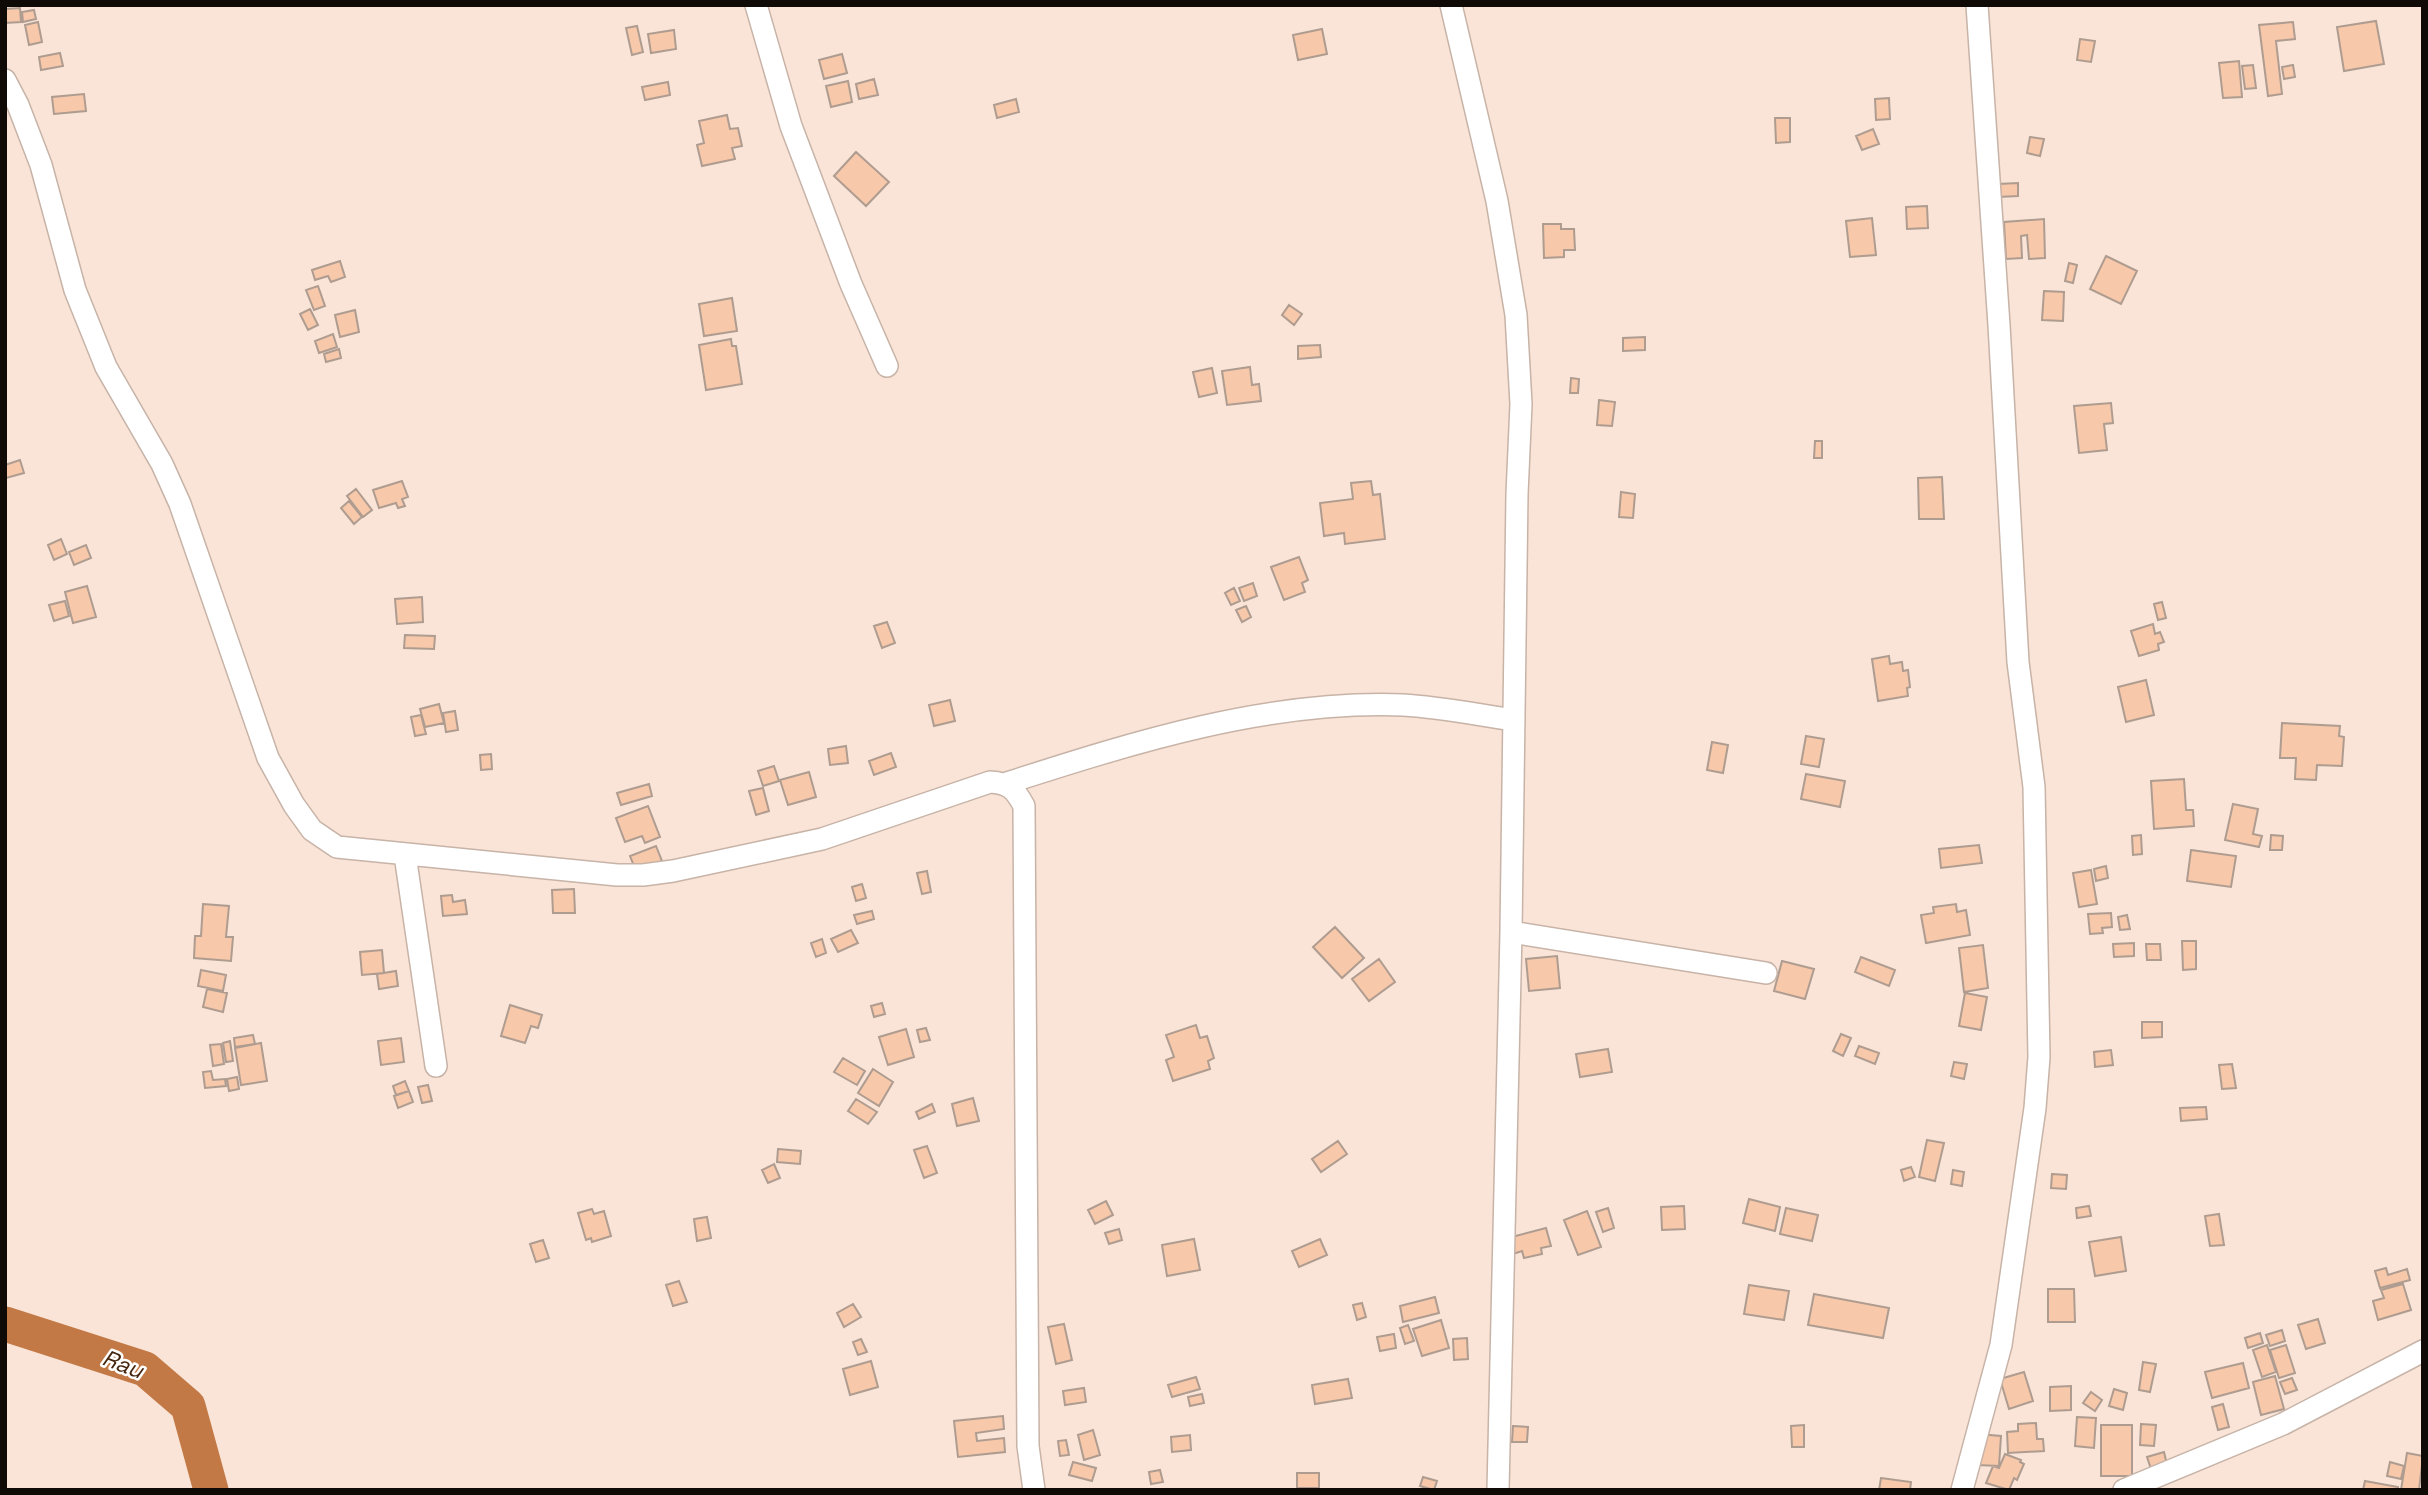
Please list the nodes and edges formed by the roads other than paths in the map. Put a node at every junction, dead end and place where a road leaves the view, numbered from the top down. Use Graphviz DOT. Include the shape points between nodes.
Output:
graph roads {
  1 [pos="756,5"];
  2 [pos="1451,5"];
  3 [pos="1977,5"];
  4 [pos="5,80"];
  5 [pos="887,366"];
  6 [pos="1514,720"];
  7 [pos="1007,783"];
  8 [pos="405,855"];
  9 [pos="1511,932"];
  10 [pos="1766,972"];
  11 [pos="436,1066"];
  12 [pos="2423,1351"];
  13 [pos="1034,1490"];
  14 [pos="1498,1490"];
  15 [pos="1962,1490"];
  16 [pos="2124,1490"];
  1 -- 5 [label="street" via="795,138"];
  2 -- 6 [label="street" via="1497,201 1516,315 1521,404"];
  3 -- 15 [label="street" via="2018,663 2034,787 2039,1057 2001,1345"];
  4 -- 8 [label="street" via="41,165 75,290 106,367 180,504 268,758 312,830 337,847"];
  6 -- 7 [label="street" via="1405,705 1261,715 1136,742"];
  6 -- 9 [label="street"];
  7 -- 8 [label="street" via="990,782 822,839 663,873 617,875"];
  7 -- 13 [label="street" via="1024,806 1028,1446"];
  8 -- 11 [label="street"];
  9 -- 10 [label="street"];
  9 -- 14 [label="street"];
  12 -- 16 [label="street" via="2283,1424"];
}
